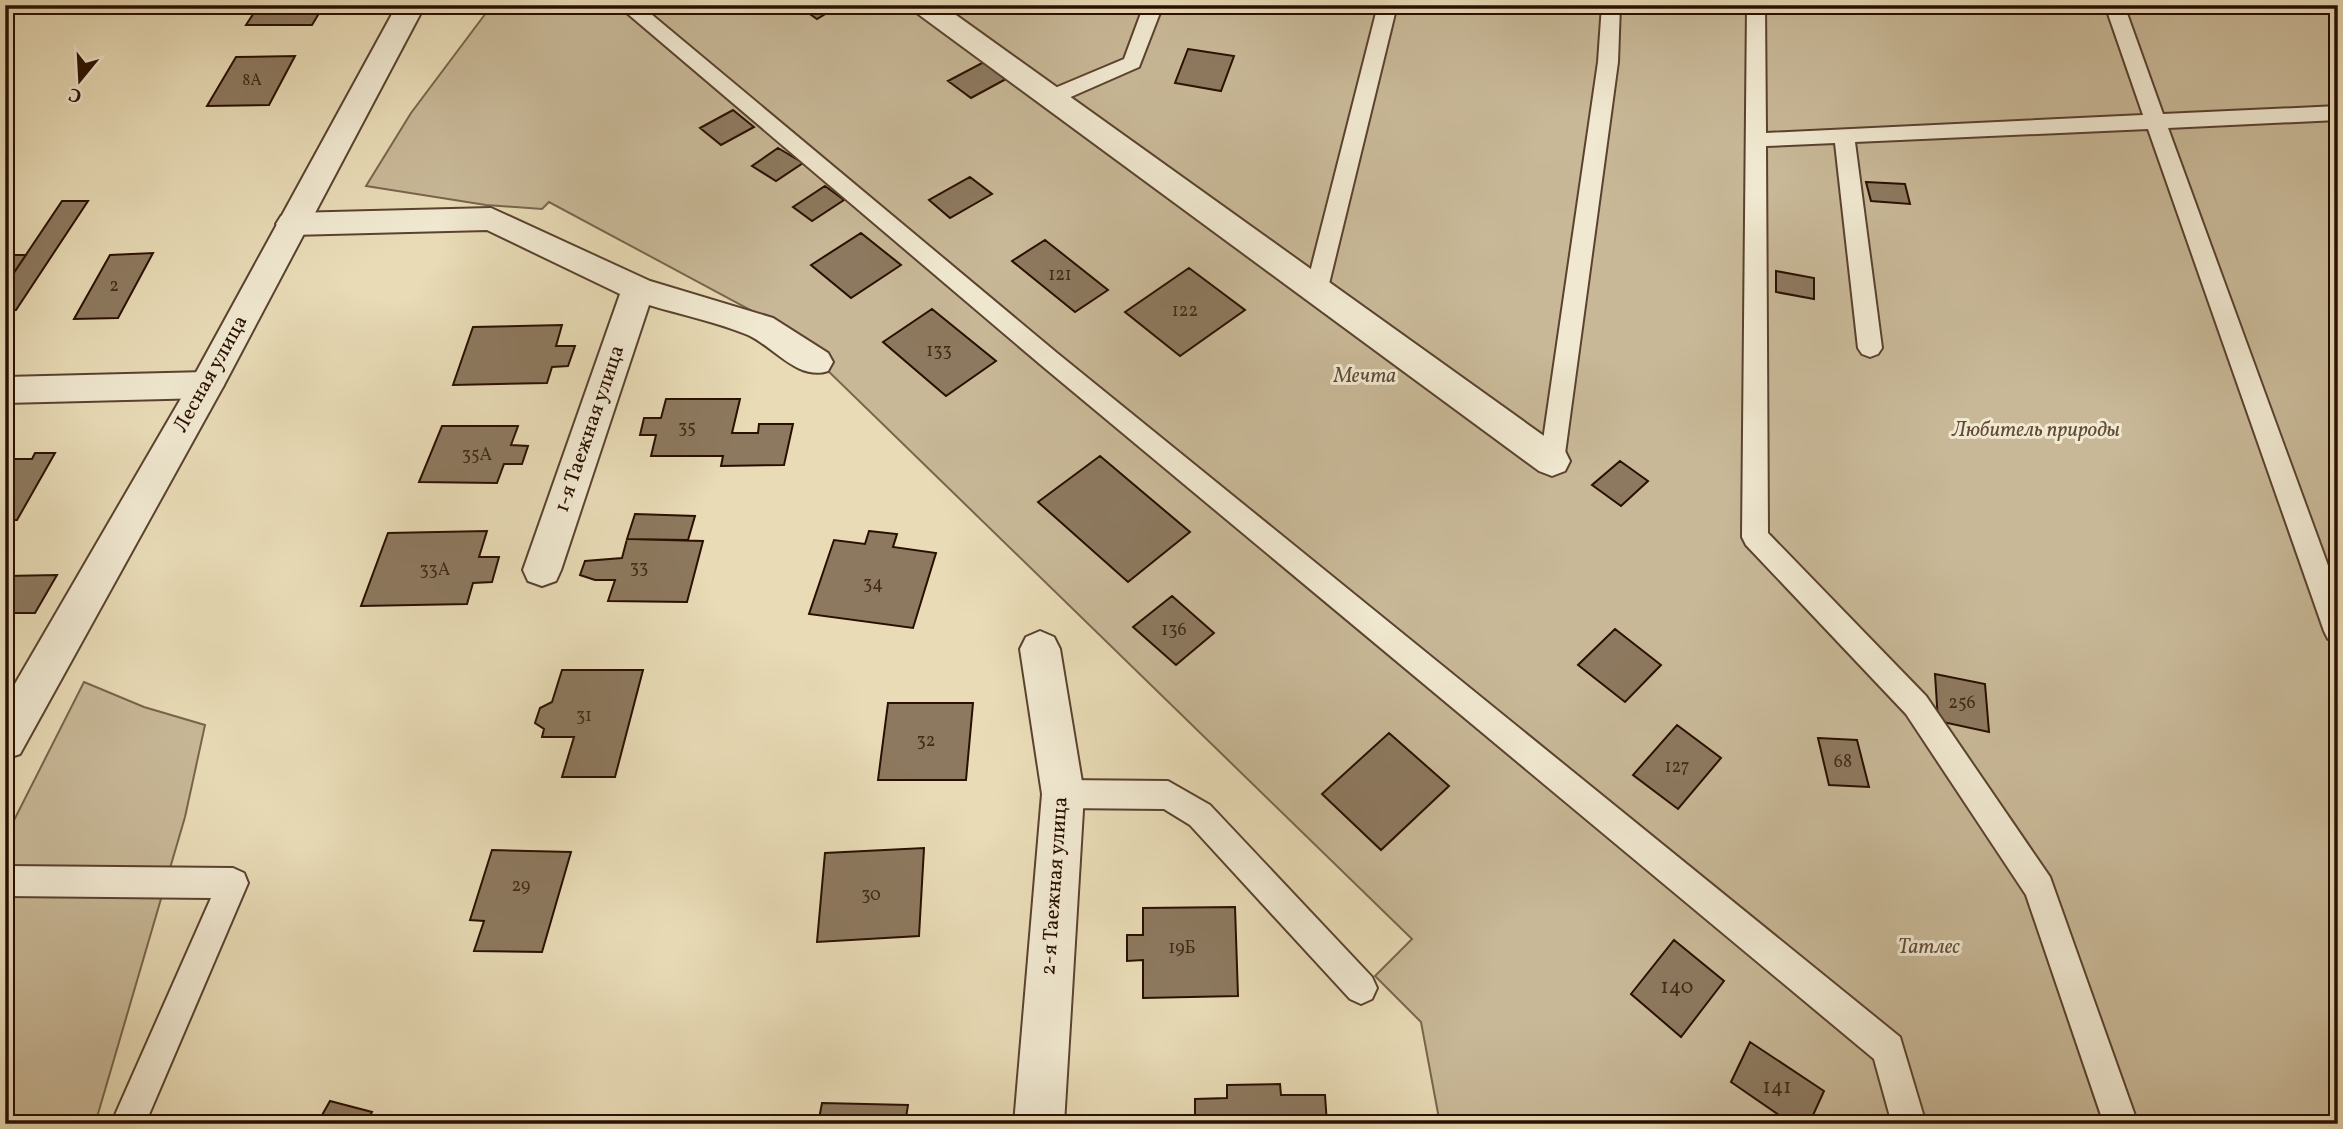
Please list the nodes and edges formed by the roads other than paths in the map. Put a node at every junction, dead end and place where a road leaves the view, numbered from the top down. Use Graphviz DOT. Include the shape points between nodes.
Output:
graph roads {
  1 [pos="411,5"];
  2 [pos="638,5"];
  3 [pos="924,5"];
  4 [pos="1154,5"];
  5 [pos="1388,5"];
  6 [pos="1611,5"];
  7 [pos="1756,5"];
  8 [pos="2114,5"];
  9 [pos="1050,98"];
  10 [pos="2338,113"];
  11 [pos="2154,120"];
  12 [pos="1844,136"];
  13 [pos="1757,140"];
  14 [pos="292,224"];
  15 [pos="638,289"];
  16 [pos="1316,292"];
  17 [pos="1870,348"];
  18 [pos="816,362"];
  19 [pos="206,385"];
  20 [pos="5,390"];
  21 [pos="1552,461"];
  22 [pos="542,570"];
  23 [pos="2338,631"];
  24 [pos="1040,649"];
  25 [pos="5,740"];
  26 [pos="1063,794"];
  27 [pos="5,881"];
  28 [pos="1361,988"];
  29 [pos="128,1124"];
  30 [pos="1040,1124"];
  31 [pos="1909,1124"];
  32 [pos="2121,1124"];
  1 -- 14 [label="street, Лесная улица"];
  2 -- 31 [label="lane" via="635,10 1060,368 1888,1049"];
  3 -- 9 [label="street"];
  4 -- 9 [label="lane" via="1132,62"];
  5 -- 16 [label="lane"];
  6 -- 21 [label="lane" via="1608,62"];
  7 -- 13 [label="lane"];
  8 -- 11 [label="lane"];
  9 -- 16 [label="street"];
  10 -- 11 [label="lane"];
  11 -- 12 [label="lane"];
  11 -- 23 [label="lane"];
  12 -- 13 [label="lane"];
  12 -- 17 [label="lane"];
  13 -- 32 [label="lane" via="1755,537 1916,705 2039,887"];
  14 -- 15 [label="street" via="491,219"];
  14 -- 19 [label="street, Лесная улица"];
  15 -- 18 [label="street" via="761,327"];
  15 -- 22 [label="street, 1-я Таежная улица"];
  16 -- 21 [label="street"];
  19 -- 20 [label="street"];
  19 -- 25 [label="street, Лесная улица"];
  24 -- 26 [label="street, 2-я Таежная улица"];
  26 -- 28 [label="lane" via="1168,795 1189,808"];
  26 -- 30 [label="street, 2-я Таежная улица"];
  27 -- 29 [label="lane" via="233,883"];
}
